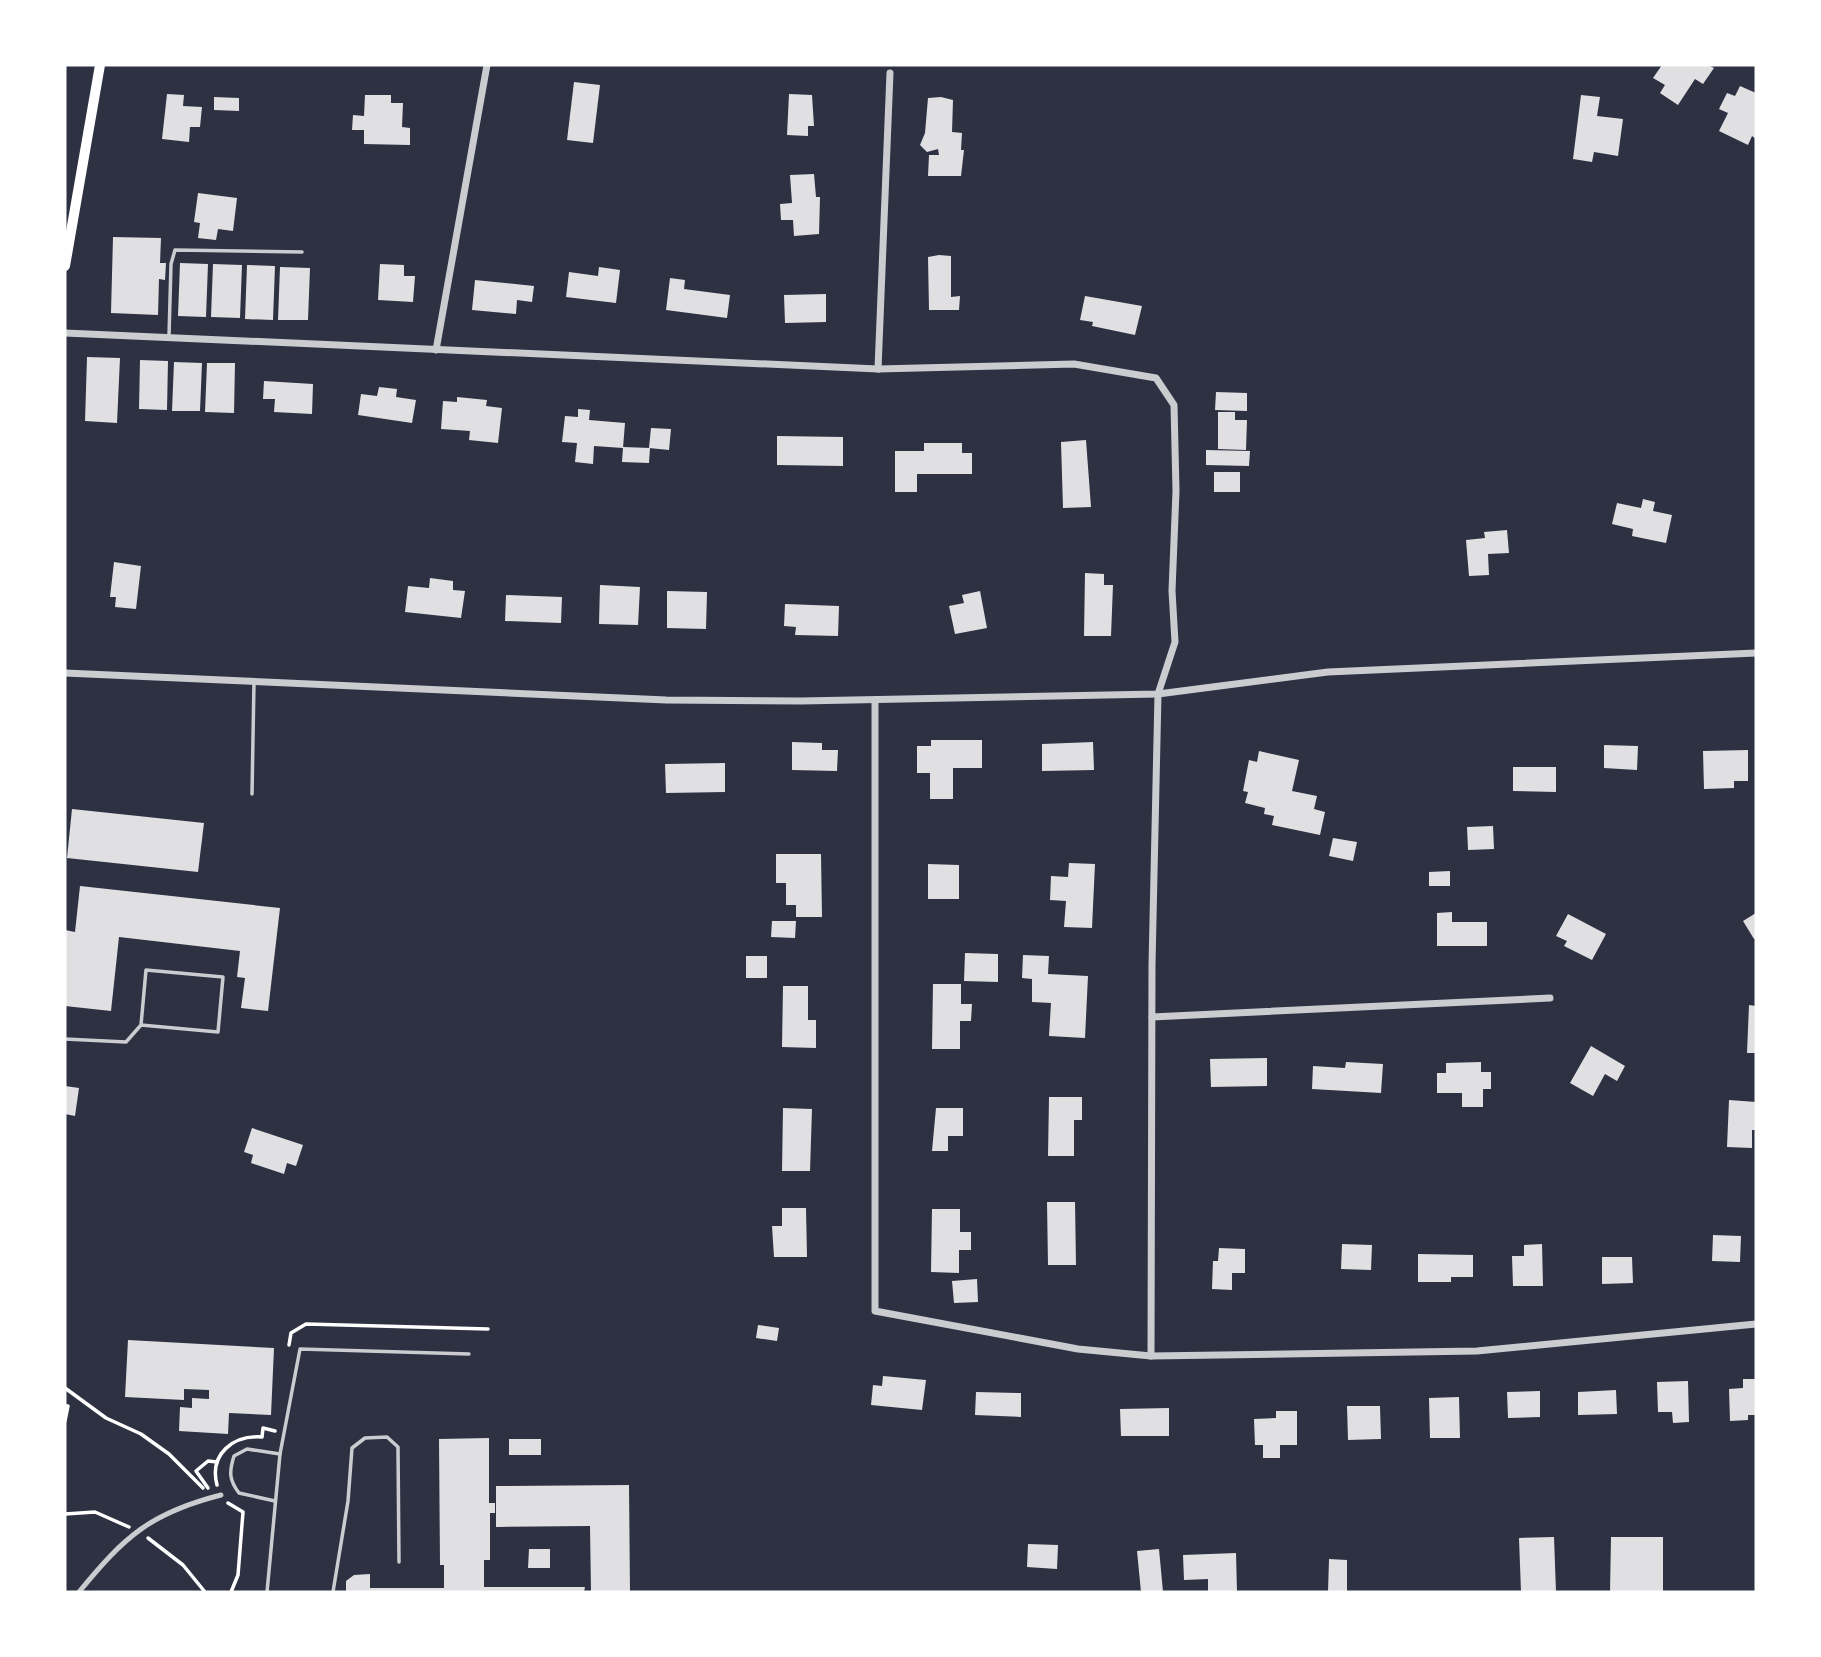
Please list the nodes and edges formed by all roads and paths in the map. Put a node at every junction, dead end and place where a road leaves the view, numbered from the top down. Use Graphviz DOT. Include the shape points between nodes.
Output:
graph roads {
  1 [pos="100,65"];
  2 [pos="487,65"];
  3 [pos="890,73"];
  4 [pos="302,252"];
  5 [pos="65,266"];
  6 [pos="65,333"];
  7 [pos="169,338"];
  8 [pos="436,350"];
  9 [pos="878,369"];
  10 [pos="1756,653"];
  11 [pos="65,673"];
  12 [pos="254,682"];
  13 [pos="1158,694"];
  14 [pos="875,700"];
  15 [pos="252,794"];
  16 [pos="1550,998"];
  17 [pos="1152,1017"];
  18 [pos="141,1025"];
  19 [pos="65,1039"];
  20 [pos="1756,1324"];
  21 [pos="488,1329"];
  22 [pos="469,1354"];
  23 [pos="1151,1356"];
  24 [pos="287,1358"];
  25 [pos="65,1388"];
  26 [pos="65,1406"];
  27 [pos="278,1419"];
  28 [pos="65,1421"];
  29 [pos="280,1454"];
  30 [pos="217,1462"];
  31 [pos="221,1495"];
  32 [pos="275,1501"];
  33 [pos="399,1562"];
  34 [pos="235,1581"];
  35 [pos="79,1592"];
  36 [pos="231,1592"];
  37 [pos="236,1592"];
  38 [pos="267,1592"];
  39 [pos="333,1592"];
  1 -- 5 [label="main road"];
  2 -- 8 [label="street"];
  3 -- 9 [label="street"];
  4 -- 7 [label="lane" via="176,250 171,264"];
  6 -- 7 [label="street"];
  7 -- 8 [label="street"];
  8 -- 9 [label="street"];
  9 -- 13 [label="street" via="1074,364 1156,378 1174,405 1175,642"];
  10 -- 13 [label="street" via="1328,672"];
  11 -- 12 [label="street"];
  12 -- 14 [label="street" via="666,700"];
  12 -- 15 [label="lane"];
  13 -- 14 [label="street"];
  13 -- 17 [label="street"];
  14 -- 23 [label="street" via="875,1311 1078,1349"];
  16 -- 17 [label="street"];
  17 -- 23 [label="street"];
  18 -- 18 [label="lane" via="218,1032 223,977 146,970"];
  18 -- 19 [label="lane" via="126,1042"];
  20 -- 23 [label="street" via="1477,1351"];
  21 -- 24 [label="path" via="306,1324 291,1333"];
  22 -- 29 [label="lane" via="300,1349"];
  25 -- 30 [label="path" via="106,1418 160,1447 205,1490 209,1489 196,1471 208,1461"];
  26 -- 28 [label="path"];
  27 -- 30 [label="path" via="276,1431 264,1428 262,1437 239,1438 223,1450"];
  29 -- 32 [label="lane"];
  29 -- 32 [label="lane" via="247,1449 234,1456 230,1469 230,1481 239,1493"];
  30 -- 31 [label="path" via="215,1481"];
  31 -- 34 [label="path" via="243,1512"];
  31 -- 35 [label="street" via="188,1503 150,1521 113,1551"];
  32 -- 38 [label="lane"];
  33 -- 39 [label="lane" via="398,1447 387,1437 366,1438 352,1448"];
  34 -- 36 [label="path"];
  34 -- 37 [label="path"];
}
